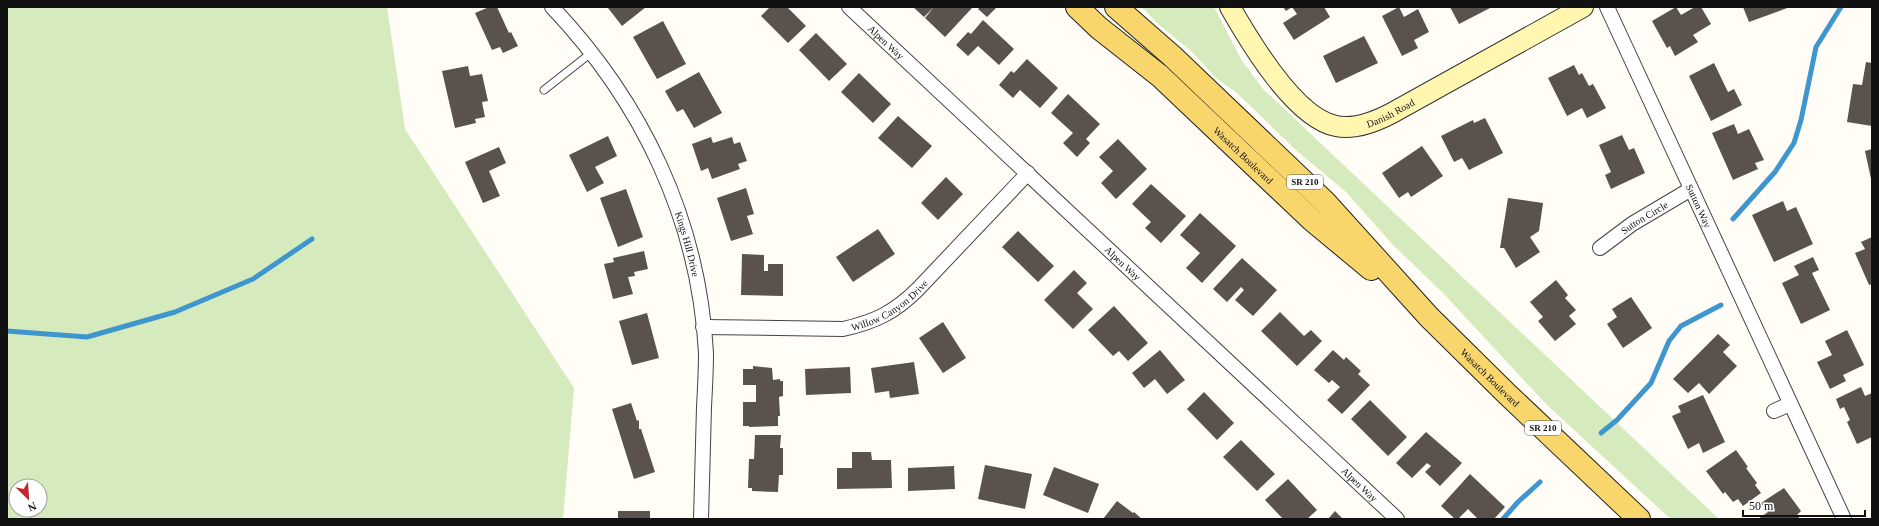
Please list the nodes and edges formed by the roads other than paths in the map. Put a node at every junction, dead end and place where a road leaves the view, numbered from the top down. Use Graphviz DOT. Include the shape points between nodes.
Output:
graph roads {
  1 [pos="552,7"];
  2 [pos="849,7"];
  3 [pos="1077,7"];
  4 [pos="1094,7"];
  5 [pos="1116,7"];
  6 [pos="1129,7"];
  7 [pos="1230,7"];
  8 [pos="1582,7"];
  9 [pos="1607,7"];
  10 [pos="591,52"];
  11 [pos="1172,56"];
  12 [pos="1160,76"];
  13 [pos="544,90"];
  14 [pos="1028,173"];
  15 [pos="1691,189"];
  16 [pos="1600,248"];
  17 [pos="1429,317"];
  18 [pos="703,327"];
  19 [pos="1790,404"];
  20 [pos="1774,411"];
  21 [pos="701,519"];
  22 [pos="1397,519"];
  23 [pos="1639,519"];
  24 [pos="1844,519"];
  1 -- 10 [label="street, Kings Hill Drive"];
  2 -- 14 [label="street, Alpen Way"];
  3 -- 12 [label="main road, Wasatch Boulevard / SR 210" via="1099,28"];
  4 -- 12 [label="main road"];
  5 -- 11 [label="main road, Wasatch Boulevard / SR 210"];
  6 -- 11 [label="street, Wasatch Boulevard"];
  7 -- 8 [label="street, Danish Road" via="1273,72 1302,107 1321,121 1346,127 1364,124 1388,115"];
  9 -- 15 [label="street, Sutton Way"];
  10 -- 13 [label="lane"];
  10 -- 18 [label="street, Kings Hill Drive" via="622,93 671,189 690,250"];
  11 -- 17 [label="main road, Wasatch Boulevard / SR 210" via="1326,203"];
  12 -- 17 [label="main road, Wasatch Boulevard / SR 210" via="1312,220"];
  14 -- 18 [label="street, Willow Canyon Drive" via="903,304 885,315 865,324 843,329"];
  14 -- 22 [label="street, Alpen Way"];
  15 -- 16 [label="street, Sutton Circle" via="1632,224"];
  15 -- 19 [label="street, Sutton Way"];
  17 -- 23 [label="main road, Wasatch Boulevard / SR 210"];
  18 -- 21 [label="street, Kings Hill Drive" via="706,354"];
  19 -- 20 [label="street"];
  19 -- 24 [label="street, Sutton Way"];
}
